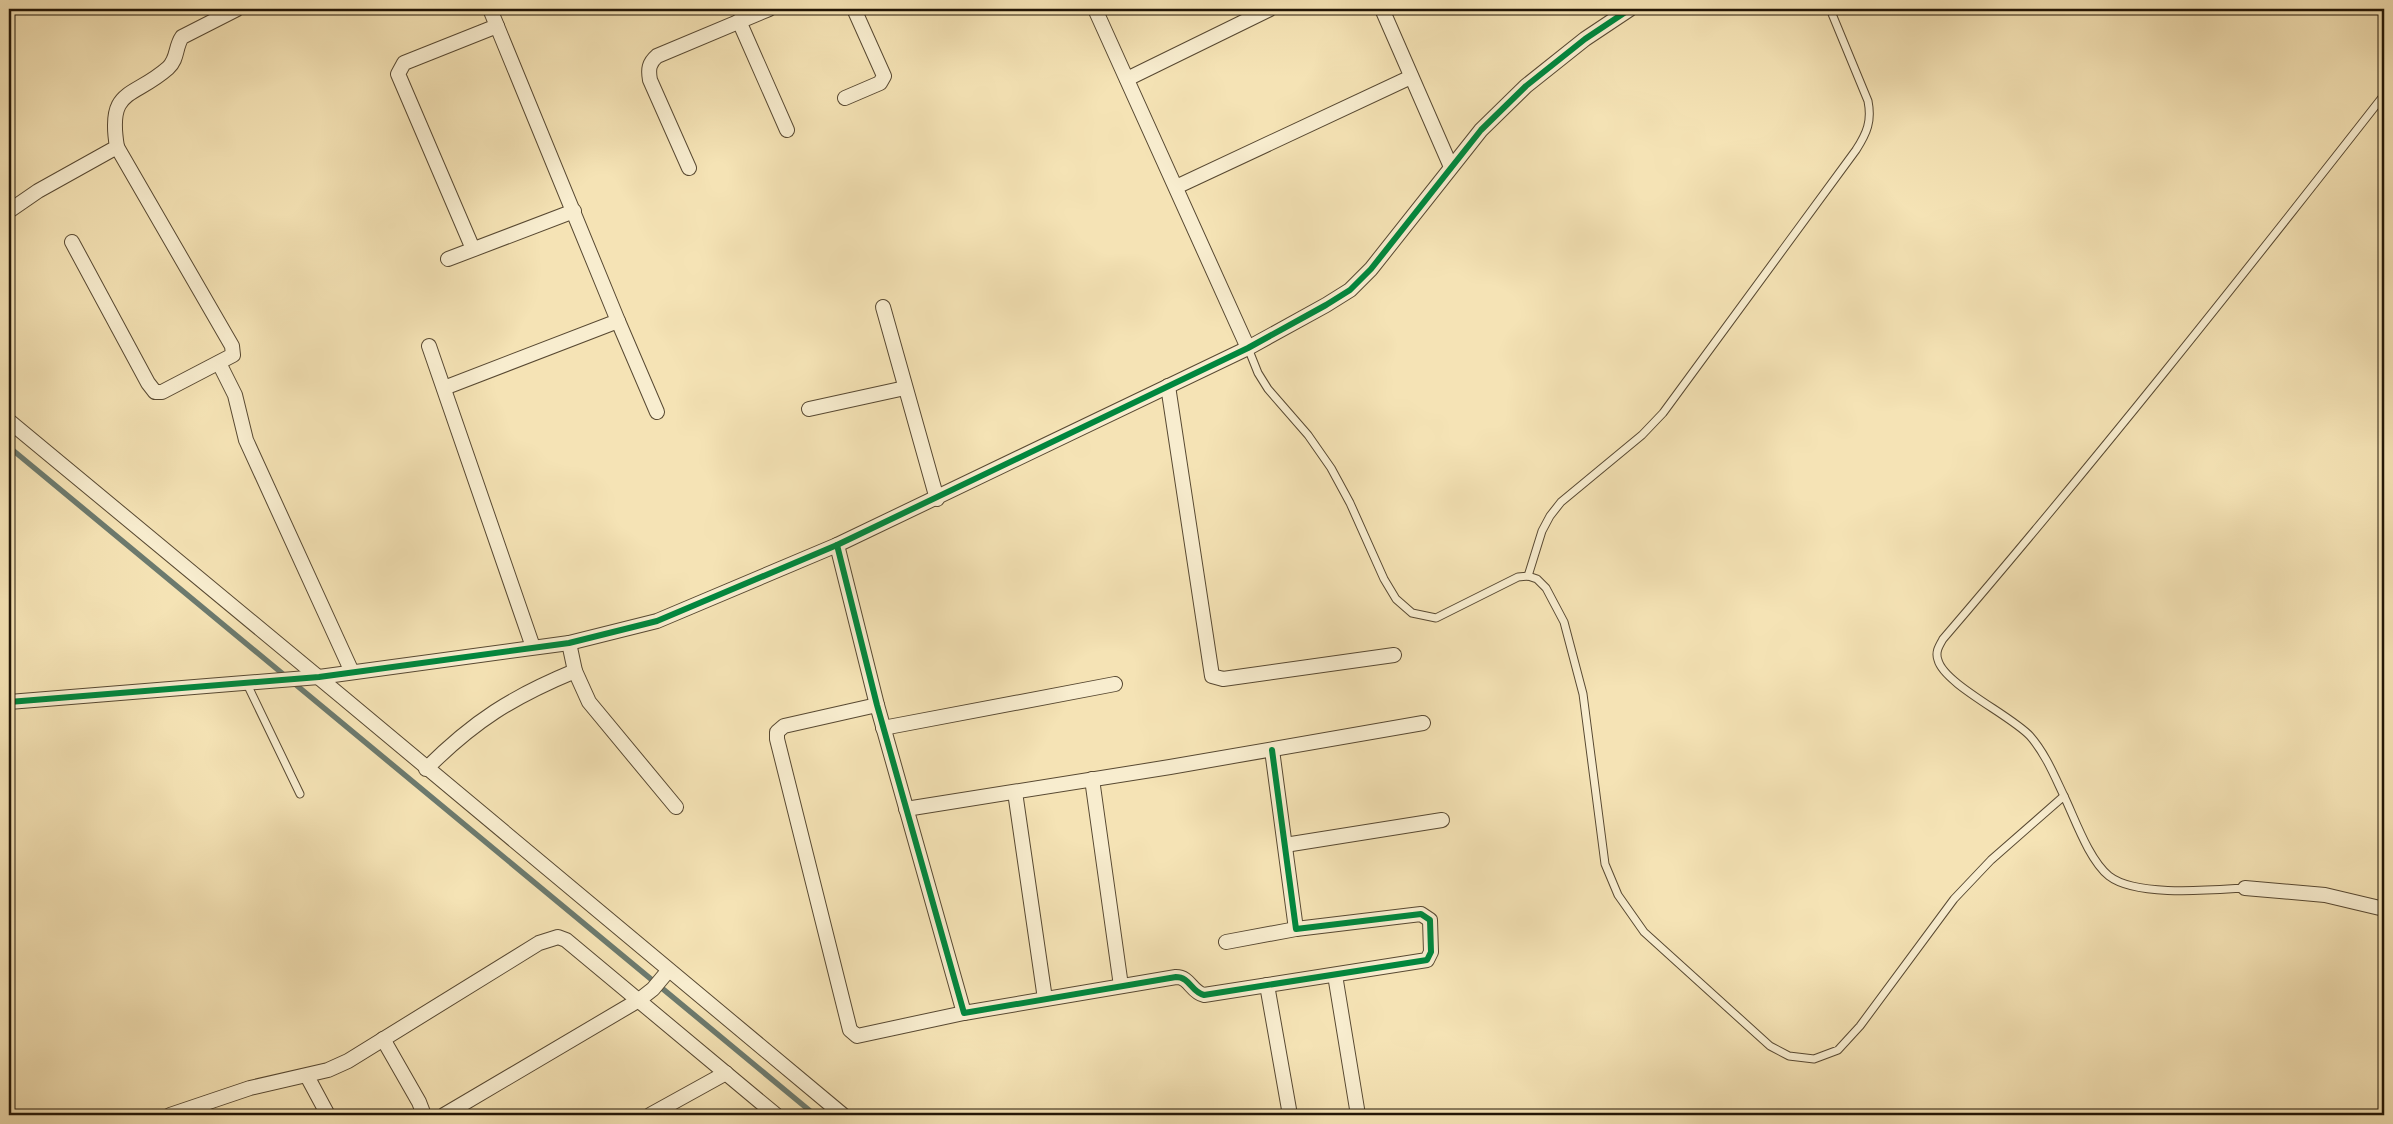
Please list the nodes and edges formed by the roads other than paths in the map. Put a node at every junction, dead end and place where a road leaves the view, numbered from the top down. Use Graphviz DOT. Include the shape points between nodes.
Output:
graph roads {
  1 [pos="236,9"];
  2 [pos="490,9"];
  3 [pos="769,9"];
  4 [pos="854,9"];
  5 [pos="1095,9"];
  6 [pos="1270,9"];
  7 [pos="1382,9"];
  8 [pos="1630,9"];
  9 [pos="1830,9"];
  10 [pos="1246,14"];
  11 [pos="739,21"];
  12 [pos="497,26"];
  13 [pos="1411,77"];
  14 [pos="1127,79"];
  15 [pos="2384,94"];
  16 [pos="844,98"];
  17 [pos="787,130"];
  18 [pos="117,147"];
  19 [pos="1452,167"];
  20 [pos="689,168"];
  21 [pos="1176,187"];
  22 [pos="9,210"];
  23 [pos="574,210"];
  24 [pos="72,242"];
  25 [pos="474,249"];
  26 [pos="448,259"];
  27 [pos="883,307"];
  28 [pos="618,322"];
  29 [pos="429,346"];
  30 [pos="1248,348"];
  31 [pos="219,363"];
  32 [pos="1168,386"];
  33 [pos="444,388"];
  34 [pos="905,388"];
  35 [pos="809,409"];
  36 [pos="657,412"];
  37 [pos="9,421"];
  38 [pos="938,499"];
  39 [pos="837,545"];
  40 [pos="1528,576"];
  41 [pos="569,643"];
  42 [pos="533,648"];
  43 [pos="1394,656"];
  44 [pos="575,671"];
  45 [pos="352,672"];
  46 [pos="314,677"];
  47 [pos="246,684"];
  48 [pos="1115,684"];
  49 [pos="9,702"];
  50 [pos="877,705"];
  51 [pos="1423,723"];
  52 [pos="883,728"];
  53 [pos="1272,750"];
  54 [pos="426,769"];
  55 [pos="1092,780"];
  56 [pos="1015,792"];
  57 [pos="300,794"];
  58 [pos="2064,796"];
  59 [pos="676,807"];
  60 [pos="906,809"];
  61 [pos="1442,820"];
  62 [pos="1285,846"];
  63 [pos="2244,888"];
  64 [pos="2384,909"];
  65 [pos="1296,929"];
  66 [pos="1226,942"];
  67 [pos="1335,975"];
  68 [pos="661,980"];
  69 [pos="1268,985"];
  70 [pos="1121,986"];
  71 [pos="1045,999"];
  72 [pos="639,1000"];
  73 [pos="964,1013"];
  74 [pos="383,1039"];
  75 [pos="726,1073"];
  76 [pos="306,1076"];
  77 [pos="170,1115"];
  78 [pos="328,1115"];
  79 [pos="424,1115"];
  80 [pos="444,1115"];
  81 [pos="650,1115"];
  82 [pos="776,1115"];
  83 [pos="843,1115"];
  84 [pos="1290,1115"];
  85 [pos="1358,1115"];
  1 -- 18 [label="street" via="182,36 175,60 168,68 122,99 115,112"];
  2 -- 12 [label="street"];
  3 -- 11 [label="street"];
  4 -- 16 [label="street" via="884,76 880,83"];
  5 -- 14 [label="street"];
  6 -- 10 [label="street"];
  7 -- 13 [label="street"];
  8 -- 19 [label="street" via="1585,39 1526,86 1481,130"];
  9 -- 40 [label="lane" via="1868,101 1871,116 1867,132 1663,413 1642,435 1561,502 1550,516 1537,544"];
  10 -- 14 [label="street"];
  11 -- 17 [label="street"];
  11 -- 20 [label="street" via="657,56 650,62 650,80"];
  12 -- 23 [label="street"];
  12 -- 25 [label="street" via="404,64 398,74"];
  13 -- 19 [label="street"];
  13 -- 21 [label="street"];
  14 -- 21 [label="street"];
  15 -- 58 [label="lane" via="2198,332 1943,638 1937,651 1938,662 1944,671 2028,734 2042,752"];
  18 -- 22 [label="street"];
  18 -- 31 [label="street" via="232,346 233,355"];
  19 -- 30 [label="street" via="1371,269 1350,290"];
  21 -- 30 [label="street"];
  23 -- 25 [label="street"];
  23 -- 28 [label="street"];
  24 -- 31 [label="street" via="155,392 162,392"];
  25 -- 26 [label="street"];
  27 -- 34 [label="street"];
  28 -- 33 [label="street"];
  28 -- 36 [label="street"];
  29 -- 33 [label="street"];
  30 -- 32 [label="street"];
  30 -- 40 [label="lane" via="1268,389 1308,435 1331,468 1396,600 1412,613 1436,618 1518,577"];
  31 -- 45 [label="street" via="235,395 246,440"];
  32 -- 38 [label="street"];
  32 -- 43 [label="street" via="1212,676 1223,679"];
  33 -- 42 [label="street"];
  34 -- 35 [label="street"];
  34 -- 38 [label="street"];
  37 -- 46 [label="street"];
  38 -- 39 [label="street"];
  39 -- 41 [label="street" via="658,622"];
  39 -- 50 [label="street"];
  40 -- 58 [label="lane" via="1546,588 1564,622 1583,694 1605,864 1618,895 1644,932 1770,1046 1789,1056 1814,1059 1838,1050 1860,1026 1954,899 1991,860"];
  41 -- 42 [label="street"];
  41 -- 44 [label="street"];
  42 -- 45 [label="street"];
  44 -- 54 [label="street" via="501,706 452,743"];
  44 -- 59 [label="street" via="589,702"];
  45 -- 46 [label="street"];
  46 -- 47 [label="street"];
  46 -- 54 [label="street"];
  47 -- 49 [label="street"];
  47 -- 57 [label="lane"];
  48 -- 52 [label="street"];
  50 -- 52 [label="street"];
  50 -- 73 [label="street" via="784,726 777,732 799,833 850,1030 857,1036"];
  51 -- 53 [label="street"];
  52 -- 60 [label="street"];
  53 -- 55 [label="street"];
  53 -- 62 [label="street"];
  54 -- 68 [label="street"];
  55 -- 56 [label="street"];
  55 -- 70 [label="street"];
  56 -- 60 [label="street"];
  56 -- 71 [label="street"];
  58 -- 63 [label="lane" via="2096,860 2108,875 2125,885 2151,890"];
  60 -- 73 [label="street"];
  61 -- 62 [label="street"];
  62 -- 65 [label="street"];
  63 -- 64 [label="street" via="2325,895"];
  65 -- 66 [label="street"];
  65 -- 67 [label="street" via="1421,914 1430,920 1431,952 1427,960"];
  67 -- 69 [label="street"];
  67 -- 85 [label="street"];
  68 -- 72 [label="street"];
  68 -- 83 [label="street"];
  69 -- 70 [label="street" via="1204,995 1196,992 1185,978 1176,977"];
  69 -- 84 [label="street"];
  70 -- 71 [label="street"];
  71 -- 73 [label="street"];
  72 -- 74 [label="street" via="566,940 550,938"];
  72 -- 75 [label="street"];
  72 -- 80 [label="street"];
  74 -- 76 [label="street" via="348,1061"];
  74 -- 79 [label="street"];
  75 -- 81 [label="street"];
  75 -- 82 [label="street"];
  76 -- 77 [label="street" via="250,1088"];
  76 -- 78 [label="street"];
}
